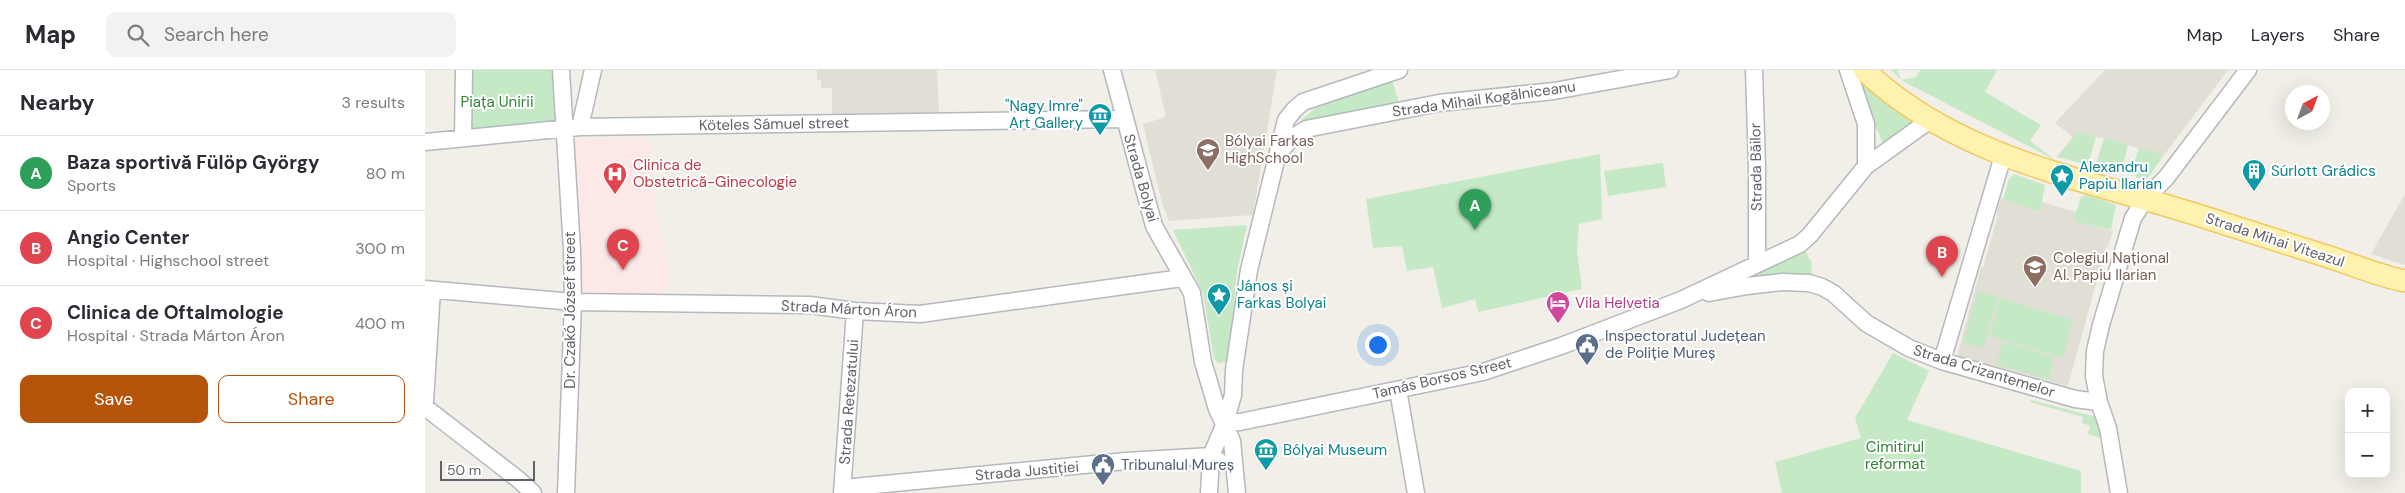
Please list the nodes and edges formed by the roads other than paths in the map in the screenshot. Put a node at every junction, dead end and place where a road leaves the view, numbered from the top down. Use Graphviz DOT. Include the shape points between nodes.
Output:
graph roads {
  1 [pos="464,70"];
  2 [pos="561,70"];
  3 [pos="593,70"];
  4 [pos="1111,70"];
  5 [pos="1399,70"];
  6 [pos="1670,70"];
  7 [pos="1754,70"];
  8 [pos="1849,70"];
  9 [pos="1864,70"];
  10 [pos="2248,70"];
  11 [pos="1123,119"];
  12 [pos="1931,120"];
  13 [pos="572,128"];
  14 [pos="463,137"];
  15 [pos="425,142"];
  16 [pos="1278,153"];
  17 [pos="2003,156"];
  18 [pos="1865,166"];
  19 [pos="2146,198"];
  20 [pos="1757,264"];
  21 [pos="1182,278"];
  22 [pos="2405,281"];
  23 [pos="429,290"];
  24 [pos="1681,300"];
  25 [pos="573,302"];
  26 [pos="855,311"];
  27 [pos="1942,361"];
  28 [pos="1203,362"];
  29 [pos="1234,370"];
  30 [pos="1398,390"];
  31 [pos="425,402"];
  32 [pos="2099,402"];
  33 [pos="425,407"];
  34 [pos="1225,423"];
  35 [pos="1211,456"];
  36 [pos="1234,470"];
  37 [pos="843,490"];
  38 [pos="533,493"];
  39 [pos="566,493"];
  40 [pos="1209,493"];
  41 [pos="1237,493"];
  42 [pos="1416,493"];
  43 [pos="2119,493"];
  1 -- 14 [label="street"];
  2 -- 13 [label="street"];
  3 -- 13 [label="street"];
  4 -- 11 [label="street, Strada Bolyai"];
  5 -- 16 [label="street" via="1303,102 1286,120"];
  6 -- 16 [label="street, Strada Mihail Kogălniceanu" via="1554,91 1439,103 1306,129"];
  7 -- 20 [label="street, Strada Băilor"];
  8 -- 18 [label="street" via="1866,124"];
  9 -- 12 [label="main road, Strada Mihai Viteazul" via="1892,95"];
  10 -- 19 [label="street" via="2167,178"];
  11 -- 13 [label="street, Köteles Sámuel street"];
  11 -- 21 [label="street, Strada Bolyai" via="1154,226"];
  12 -- 17 [label="main road, Strada Mihai Viteazul"];
  12 -- 18 [label="street"];
  13 -- 14 [label="street, Köteles Sámuel street"];
  13 -- 25 [label="street, Dr. Czakó József street"];
  14 -- 15 [label="street, Köteles Sámuel street"];
  16 -- 29 [label="street" via="1249,270"];
  17 -- 19 [label="main road, Strada Mihai Viteazul"];
  17 -- 27 [label="street"];
  18 -- 20 [label="street" via="1805,240"];
  19 -- 22 [label="main road, Strada Mihai Viteazul"];
  19 -- 32 [label="street" via="2133,218 2095,350 2094,376"];
  20 -- 24 [label="street"];
  21 -- 26 [label="street, Strada Márton Áron" via="920,314"];
  21 -- 28 [label="street, Strada Bolyai" via="1192,293"];
  23 -- 25 [label="street, Strada Márton Áron"];
  23 -- 31 [label="street"];
  24 -- 27 [label="street, Strada Crizantemelor" via="1747,286 1809,283 1833,294 1879,333"];
  24 -- 30 [label="street, Tamás Borsos Street" via="1483,372"];
  25 -- 26 [label="street, Strada Márton Áron" via="810,305"];
  25 -- 39 [label="street, Dr. Czakó József street"];
  26 -- 37 [label="street, Strada Retezatului"];
  27 -- 32 [label="street, Strada Crizantemelor" via="2075,399"];
  28 -- 29 [label="street" via="1214,375 1221,376"];
  28 -- 34 [label="street, Strada Bolyai" via="1217,409"];
  29 -- 34 [label="street" via="1233,395"];
  30 -- 34 [label="street, Tamás Borsos Street"];
  30 -- 42 [label="street"];
  32 -- 43 [label="street" via="2108,428"];
  33 -- 38 [label="street"];
  34 -- 35 [label="street"];
  34 -- 36 [label="street, Strada Bolyai" via="1232,441"];
  35 -- 36 [label="street"];
  35 -- 37 [label="street, Strada Justiției" via="1127,461"];
  35 -- 40 [label="street"];
  36 -- 41 [label="street, Strada Bolyai"];
}
